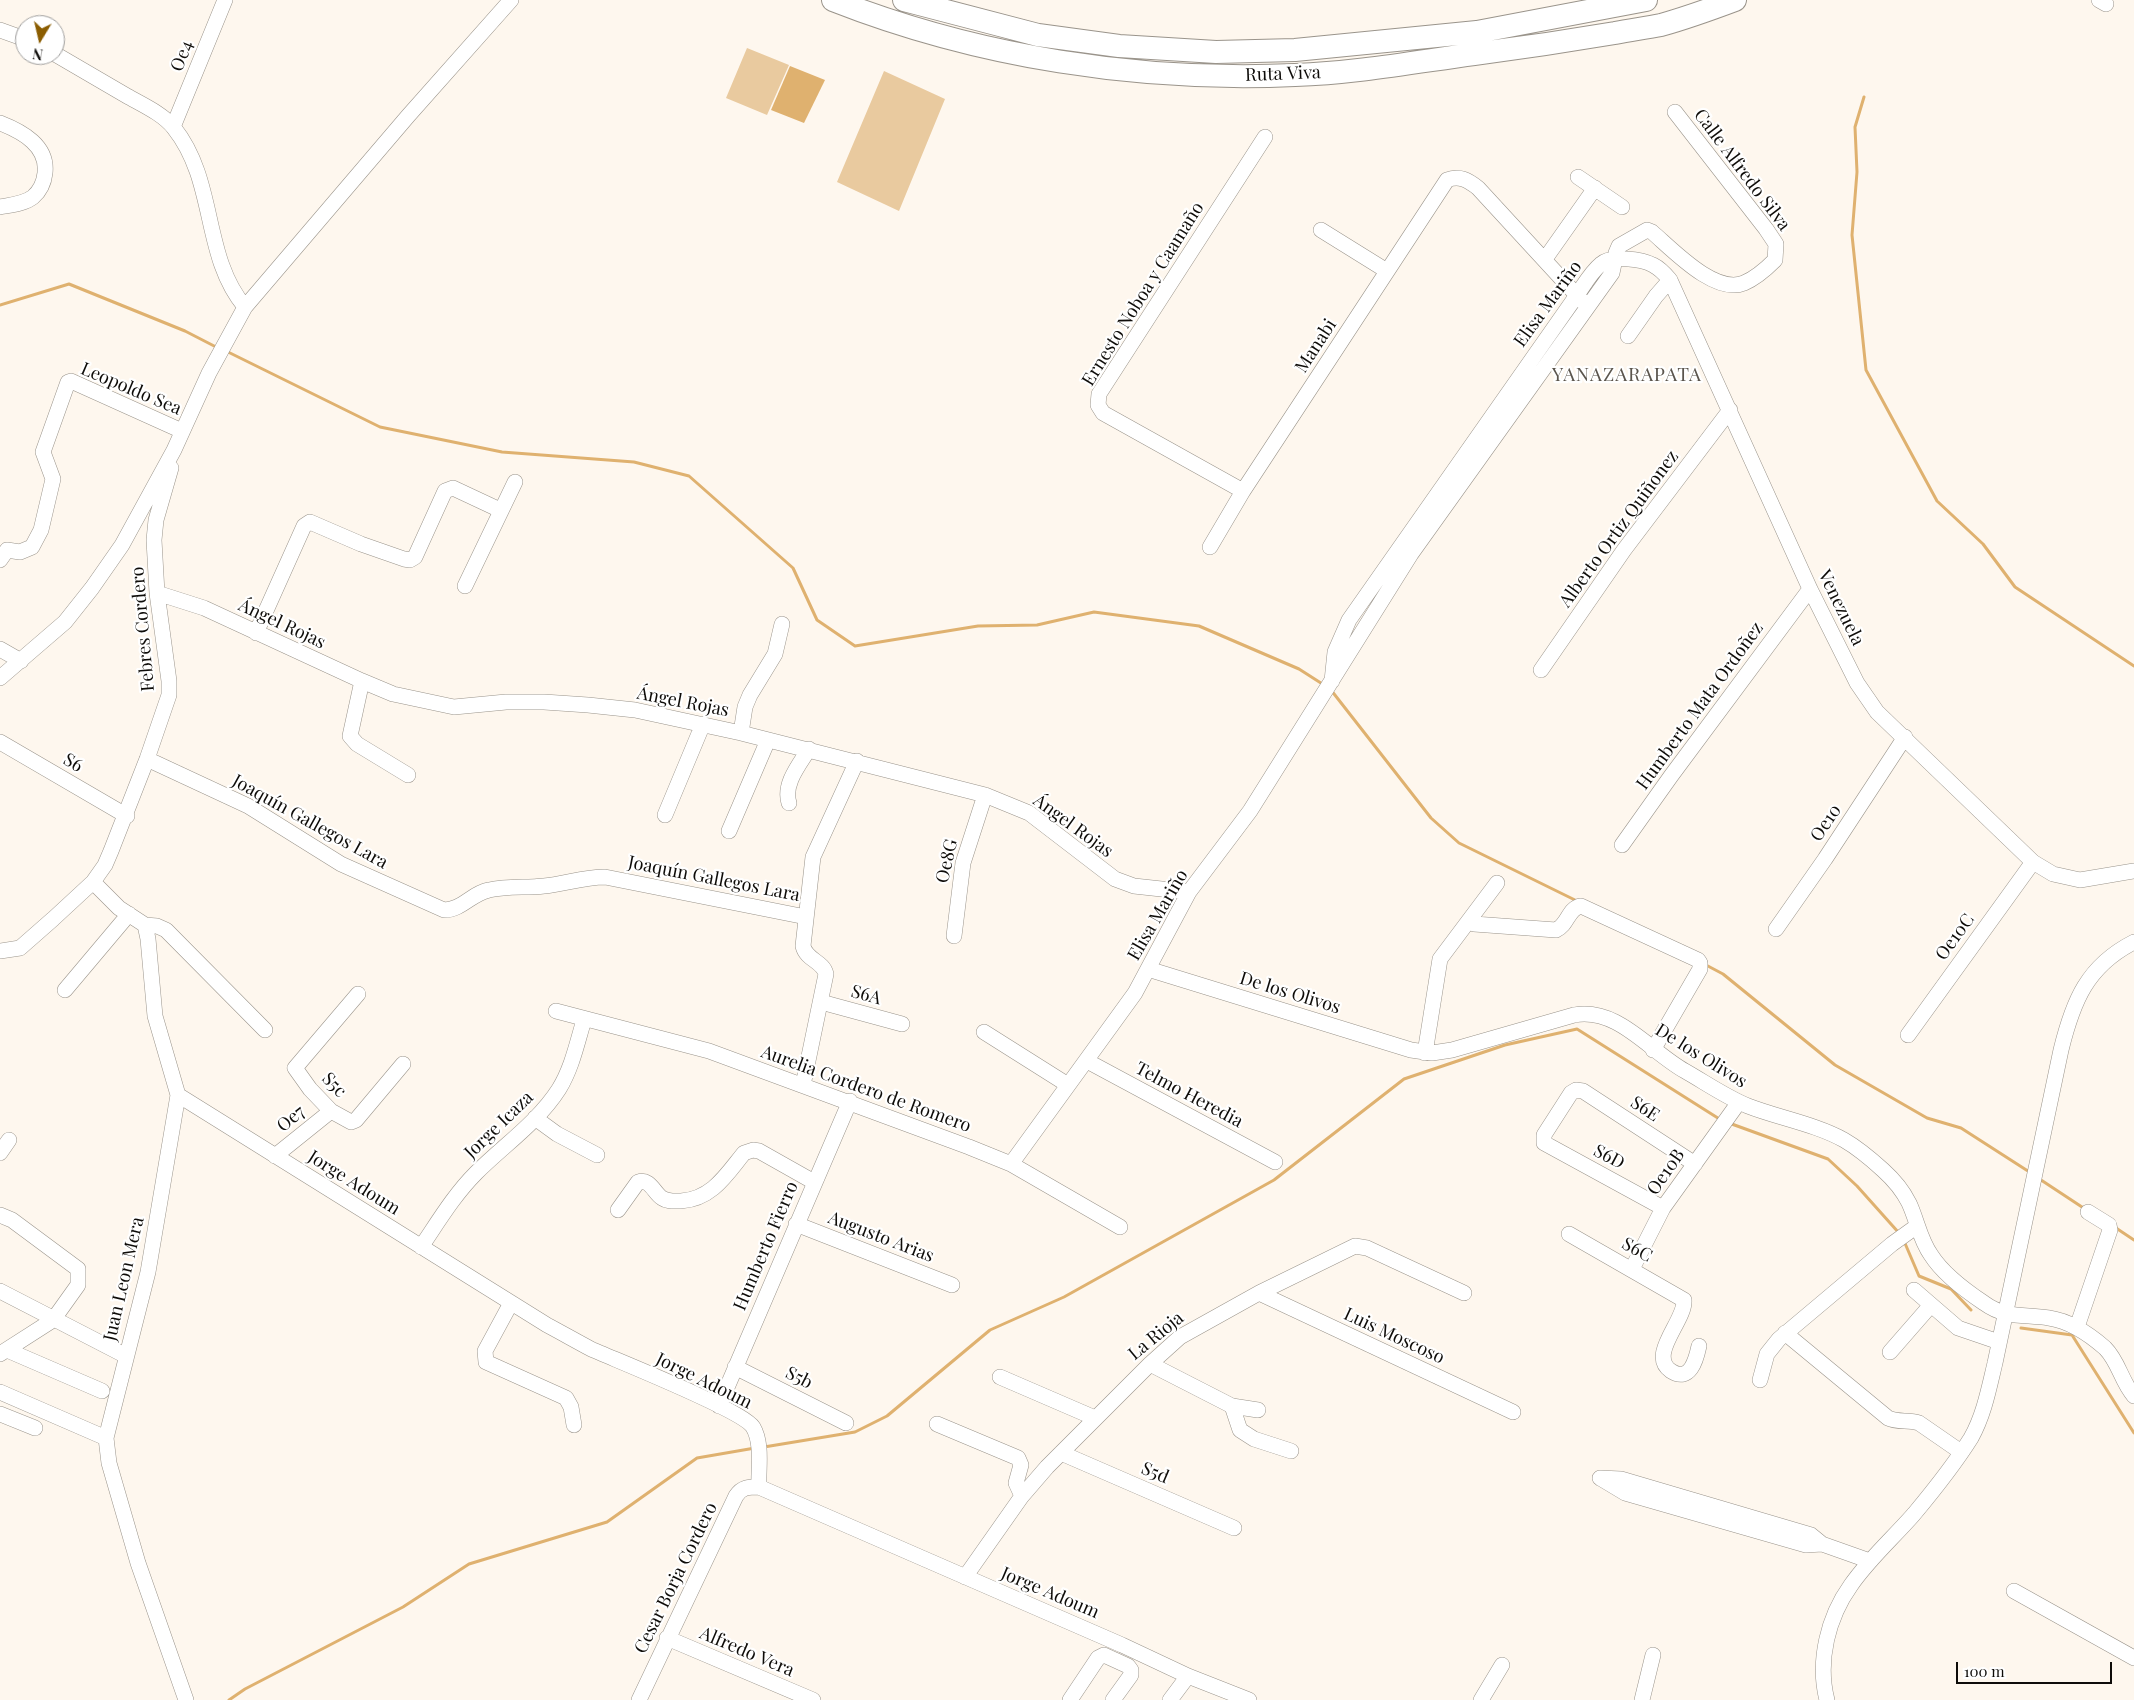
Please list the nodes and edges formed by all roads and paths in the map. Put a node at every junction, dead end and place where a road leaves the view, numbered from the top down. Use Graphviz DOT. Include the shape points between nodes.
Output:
graph roads {
  1 [pos="225,0"];
  2 [pos="833,0"];
  3 [pos="904,0"];
  4 [pos="1646,0"];
  5 [pos="1735,0"];
  6 [pos="503,3"];
  7 [pos="0,30"];
  8 [pos="15,35"];
  9 [pos="65,60"];
  10 [pos="1675,112"];
  11 [pos="0,123"];
  12 [pos="173,126"];
  13 [pos="1265,137"];
  14 [pos="1578,177"];
  15 [pos="1594,188"];
  16 [pos="0,207"];
  17 [pos="1622,207"];
  18 [pos="1321,230"];
  19 [pos="1545,259"];
  20 [pos="1617,259"];
  21 [pos="1387,271"];
  22 [pos="1670,280"];
  23 [pos="1577,295"];
  24 [pos="245,306"];
  25 [pos="1588,307"];
  26 [pos="1628,336"];
  27 [pos="1730,410"];
  28 [pos="182,431"];
  29 [pos="174,450"];
  30 [pos="514,482"];
  31 [pos="1243,491"];
  32 [pos="500,510"];
  33 [pos="1210,547"];
  34 [pos="2,552"];
  35 [pos="1379,576"];
  36 [pos="1393,584"];
  37 [pos="465,586"];
  38 [pos="1810,589"];
  39 [pos="157,593"];
  40 [pos="782,624"];
  41 [pos="256,633"];
  42 [pos="0,648"];
  43 [pos="21,661"];
  44 [pos="1541,670"];
  45 [pos="0,678"];
  46 [pos="362,681"];
  47 [pos="1332,681"];
  48 [pos="703,724"];
  49 [pos="741,733"];
  50 [pos="1904,737"];
  51 [pos="768,740"];
  52 [pos="0,742"];
  53 [pos="809,750"];
  54 [pos="147,760"];
  55 [pos="857,761"];
  56 [pos="408,775"];
  57 [pos="986,795"];
  58 [pos="790,803"];
  59 [pos="665,815"];
  60 [pos="127,816"];
  61 [pos="729,831"];
  62 [pos="1622,846"];
  63 [pos="2033,862"];
  64 [pos="2134,871"];
  65 [pos="93,882"];
  66 [pos="1497,883"];
  67 [pos="1189,892"];
  68 [pos="128,914"];
  69 [pos="806,917"];
  70 [pos="1474,924"];
  71 [pos="145,926"];
  72 [pos="1776,929"];
  73 [pos="954,936"];
  74 [pos="2134,942"];
  75 [pos="0,951"];
  76 [pos="1148,969"];
  77 [pos="65,990"];
  78 [pos="358,994"];
  79 [pos="821,1002"];
  80 [pos="556,1011"];
  81 [pos="584,1020"];
  82 [pos="902,1024"];
  83 [pos="265,1030"];
  84 [pos="984,1032"];
  85 [pos="1908,1035"];
  86 [pos="1653,1050"];
  87 [pos="1425,1052"];
  88 [pos="1087,1061"];
  89 [pos="403,1064"];
  90 [pos="803,1085"];
  91 [pos="1068,1085"];
  92 [pos="1574,1091"];
  93 [pos="178,1095"];
  94 [pos="1737,1100"];
  95 [pos="850,1101"];
  96 [pos="331,1111"];
  97 [pos="535,1118"];
  98 [pos="9,1140"];
  99 [pos="0,1154"];
  100 [pos="597,1154"];
  101 [pos="275,1156"];
  102 [pos="1275,1162"];
  103 [pos="1693,1162"];
  104 [pos="1010,1164"];
  105 [pos="814,1182"];
  106 [pos="1661,1206"];
  107 [pos="618,1210"];
  108 [pos="2088,1212"];
  109 [pos="0,1214"];
  110 [pos="796,1224"];
  111 [pos="1120,1228"];
  112 [pos="1913,1229"];
  113 [pos="1568,1234"];
  114 [pos="421,1247"];
  115 [pos="1629,1268"];
  116 [pos="952,1285"];
  117 [pos="1914,1290"];
  118 [pos="0,1291"];
  119 [pos="1259,1293"];
  120 [pos="1464,1293"];
  121 [pos="511,1303"];
  122 [pos="1931,1305"];
  123 [pos="2004,1314"];
  124 [pos="54,1320"];
  125 [pos="2077,1327"];
  126 [pos="1785,1333"];
  127 [pos="1999,1342"];
  128 [pos="1699,1346"];
  129 [pos="4,1352"];
  130 [pos="1890,1352"];
  131 [pos="126,1356"];
  132 [pos="1150,1364"];
  133 [pos="735,1367"];
  134 [pos="1000,1377"];
  135 [pos="1760,1380"];
  136 [pos="102,1391"];
  137 [pos="0,1392"];
  138 [pos="2134,1396"];
  139 [pos="719,1406"];
  140 [pos="1232,1406"];
  141 [pos="1258,1410"];
  142 [pos="1513,1412"];
  143 [pos="0,1414"];
  144 [pos="1095,1418"];
  145 [pos="846,1422"];
  146 [pos="937,1424"];
  147 [pos="574,1425"];
  148 [pos="35,1428"];
  149 [pos="106,1438"];
  150 [pos="1291,1452"];
  151 [pos="1962,1452"];
  152 [pos="1061,1453"];
  153 [pos="758,1484"];
  154 [pos="1022,1496"];
  155 [pos="1720,1514"];
  156 [pos="1234,1528"];
  157 [pos="1870,1561"];
  158 [pos="965,1577"];
  159 [pos="2014,1591"];
  160 [pos="667,1638"];
  161 [pos="1122,1644"];
  162 [pos="1653,1655"];
  163 [pos="1113,1658"];
  164 [pos="2134,1658"];
  165 [pos="1502,1665"];
  166 [pos="1188,1676"];
  167 [pos="186,1700"];
  168 [pos="639,1700"];
  169 [pos="812,1700"];
  170 [pos="1070,1700"];
  171 [pos="1113,1700"];
  172 [pos="1170,1700"];
  173 [pos="1249,1700"];
  174 [pos="1481,1700"];
  175 [pos="1642,1700"];
  176 [pos="1827,1700"];
  1 -- 12 [label="street, Oe4"];
  2 -- 5 [label="highway, Ruta Viva" via="938,36 1030,57 1124,70 1214,76 1305,74 1378,67 1569,41 1660,25"];
  3 -- 4 [label="highway, Ruta Viva" via="1038,35 1119,46 1216,52 1295,50 1477,32"];
  6 -- 24 [label="street"];
  7 -- 8 [label="street"];
  9 -- 12 [label="street" via="155,112"];
  10 -- 20 [label="street, Calle Alfredo Silva" via="1766,229 1776,244 1775,260 1763,272 1742,284 1723,285 1707,277 1647,230 1619,246"];
  11 -- 16 [label="street" via="32,140 46,164 41,188 34,197"];
  12 -- 24 [label="street" via="190,150 200,173 221,264"];
  13 -- 31 [label="street, Ernesto Noboa y Caamaño" via="1099,394 1098,405 1103,413"];
  14 -- 15 [label="street"];
  15 -- 17 [label="street"];
  15 -- 19 [label="street"];
  18 -- 21 [label="street"];
  19 -- 21 [label="street, Manabi" via="1478,188 1454,177 1442,184"];
  19 -- 23 [label="street"];
  20 -- 22 [label="street, Venezuela" via="1651,263"];
  20 -- 23 [label="street, Elisa Mariño" via="1601,263"];
  20 -- 25 [label="street, Elisa Mariño" via="1612,273"];
  21 -- 31 [label="street, Manabi"];
  22 -- 26 [label="street"];
  22 -- 27 [label="street, Venezuela"];
  23 -- 25 [label="street"];
  23 -- 35 [label="street, Elisa Mariño"];
  24 -- 28 [label="street"];
  25 -- 36 [label="street, Elisa Mariño"];
  27 -- 38 [label="street, Venezuela"];
  27 -- 44 [label="street, Alberto Ortiz Quiñonez" via="1624,550"];
  28 -- 29 [label="street"];
  28 -- 34 [label="street, Leopoldo Sea" via="68,382 43,452 53,479 41,530 32,547 20,552"];
  29 -- 39 [label="street, Febres Cordero" via="156,520"];
  29 -- 43 [label="street" via="122,545 92,588 65,622"];
  30 -- 32 [label="street"];
  31 -- 33 [label="street, Manabi"];
  32 -- 37 [label="street"];
  32 -- 41 [label="street" via="452,488 445,490 415,557 410,560 310,522 304,526"];
  35 -- 36 [label="street"];
  35 -- 47 [label="street, Elisa Mariño" via="1340,638"];
  36 -- 47 [label="street, Elisa Mariño"];
  38 -- 50 [label="street, Venezuela" via="1857,684 1877,712"];
  38 -- 62 [label="street, Humberto Mata Ordoñez"];
  39 -- 41 [label="street, Ángel Rojas" via="204,608"];
  39 -- 54 [label="street, Febres Cordero" via="169,695"];
  40 -- 49 [label="street" via="775,654 745,707"];
  41 -- 46 [label="street, Ángel Rojas"];
  42 -- 43 [label="street"];
  43 -- 45 [label="street"];
  46 -- 48 [label="street, Ángel Rojas" via="393,694 454,707 506,702 588,705 635,710"];
  46 -- 56 [label="street" via="350,736 357,744"];
  47 -- 67 [label="street, Elisa Mariño" via="1250,811"];
  48 -- 49 [label="street, Ángel Rojas"];
  48 -- 59 [label="street"];
  49 -- 51 [label="street, Ángel Rojas"];
  50 -- 63 [label="street, Venezuela"];
  50 -- 72 [label="street, Oe10"];
  51 -- 53 [label="street, Ángel Rojas"];
  51 -- 61 [label="street"];
  52 -- 60 [label="street, S6"];
  53 -- 55 [label="street, Ángel Rojas"];
  53 -- 58 [label="street" via="789,784 787,796"];
  54 -- 60 [label="street, Febres Cordero"];
  54 -- 69 [label="street, Joaquín Gallegos Lara" via="248,806 341,864 444,910 457,908 488,890 541,887 605,877"];
  55 -- 57 [label="street, Ángel Rojas"];
  55 -- 69 [label="street" via="813,857"];
  57 -- 67 [label="street, Ángel Rojas" via="1029,813 1115,879 1134,886"];
  57 -- 73 [label="street, Oe8G" via="962,871"];
  60 -- 65 [label="street, Febres Cordero" via="105,865"];
  63 -- 64 [label="street, Venezuela" via="2053,874 2080,880"];
  63 -- 85 [label="street, Oe10C"];
  65 -- 68 [label="street"];
  65 -- 75 [label="street, Febres Cordero" via="20,948"];
  66 -- 87 [label="street" via="1440,958"];
  67 -- 76 [label="street, Elisa Mariño"];
  68 -- 71 [label="street"];
  68 -- 77 [label="street"];
  69 -- 79 [label="street" via="804,950 825,970"];
  70 -- 86 [label="street" via="1556,930 1563,926 1573,910 1581,906 1698,960 1700,970"];
  71 -- 83 [label="street" via="166,930"];
  71 -- 93 [label="street, Juan Leon Mera" via="155,1016"];
  74 -- 123 [label="street" via="2104,961 2090,976 2074,1006 2061,1050"];
  76 -- 87 [label="street, De los Olivos"];
  76 -- 88 [label="street, Elisa Mariño"];
  78 -- 96 [label="street, S5c" via="295,1068"];
  79 -- 82 [label="street, S6A"];
  79 -- 90 [label="street"];
  80 -- 81 [label="street, Aurelia Cordero de Romero"];
  81 -- 90 [label="street, Aurelia Cordero de Romero" via="691,1046"];
  81 -- 97 [label="street, Jorge Icaza" via="566,1075"];
  84 -- 91 [label="street"];
  86 -- 87 [label="street, De los Olivos" via="1617,1022 1586,1013 1452,1050"];
  86 -- 94 [label="street, De los Olivos" via="1678,1068"];
  88 -- 91 [label="street, Elisa Mariño"];
  88 -- 102 [label="street, Telmo Heredia"];
  89 -- 96 [label="street, S5c" via="356,1120 352,1122"];
  90 -- 95 [label="street, Aurelia Cordero de Romero"];
  91 -- 104 [label="street, Elisa Mariño"];
  92 -- 103 [label="street, S6E" via="1583,1091"];
  92 -- 106 [label="street, S6D" via="1543,1141"];
  93 -- 101 [label="street, Jorge Adoum"];
  93 -- 131 [label="street, Juan Leon Mera" via="148,1272"];
  94 -- 103 [label="street, Oe10B"];
  94 -- 112 [label="street, De los Olivos" via="1826,1132 1859,1150 1886,1172 1900,1190 1908,1202"];
  95 -- 104 [label="street, Aurelia Cordero de Romero"];
  95 -- 105 [label="street, Humberto Fierro"];
  96 -- 101 [label="street, Oe7"];
  97 -- 100 [label="street" via="557,1134"];
  97 -- 114 [label="street, Jorge Icaza" via="474,1175 448,1206"];
  98 -- 99 [label="street"];
  101 -- 114 [label="street, Jorge Adoum"];
  103 -- 106 [label="street, Oe10B"];
  104 -- 111 [label="street, Aurelia Cordero de Romero"];
  105 -- 107 [label="street" via="758,1151 748,1151 709,1193 688,1200 670,1201 661,1198 648,1183 642,1181"];
  105 -- 110 [label="street, Humberto Fierro"];
  106 -- 115 [label="street, Oe10B"];
  108 -- 125 [label="street" via="2110,1230"];
  109 -- 124 [label="street" via="78,1269 78,1285"];
  110 -- 116 [label="street, Augusto Arias"];
  110 -- 133 [label="street, Humberto Fierro"];
  112 -- 123 [label="street, De los Olivos" via="1938,1265 1984,1304"];
  112 -- 126 [label="street"];
  113 -- 115 [label="street, S6C"];
  114 -- 121 [label="street, Jorge Adoum"];
  115 -- 128 [label="street, S6C" via="1679,1295 1684,1302 1664,1349 1665,1366 1678,1374 1688,1372 1695,1362"];
  117 -- 122 [label="street"];
  118 -- 124 [label="street"];
  119 -- 120 [label="street, La Rioja" via="1355,1246"];
  119 -- 132 [label="street, La Rioja" via="1180,1337"];
  119 -- 142 [label="street, Luis Moscoso"];
  121 -- 139 [label="street, Jorge Adoum" via="592,1349"];
  121 -- 147 [label="street" via="485,1351 486,1362 566,1398"];
  122 -- 127 [label="street" via="1958,1328"];
  122 -- 130 [label="street"];
  123 -- 125 [label="street, De los Olivos" via="2047,1318"];
  123 -- 127 [label="street"];
  124 -- 129 [label="street"];
  124 -- 131 [label="street"];
  125 -- 138 [label="street, De los Olivos" via="2114,1358"];
  126 -- 135 [label="street" via="1767,1354"];
  126 -- 151 [label="street" via="1888,1418 1919,1422"];
  127 -- 151 [label="street" via="1982,1414"];
  129 -- 136 [label="street"];
  131 -- 149 [label="street, Juan Leon Mera"];
  132 -- 140 [label="street"];
  132 -- 144 [label="street, La Rioja"];
  133 -- 139 [label="street, Humberto Fierro"];
  133 -- 145 [label="street, S5b"];
  134 -- 144 [label="street"];
  137 -- 149 [label="street"];
  139 -- 153 [label="street, Jorge Adoum" via="749,1422 754,1429 758,1448"];
  140 -- 141 [label="street"];
  140 -- 150 [label="street" via="1240,1430 1254,1439"];
  143 -- 148 [label="street"];
  144 -- 152 [label="street, La Rioja"];
  146 -- 154 [label="street" via="1018,1458 1021,1465 1016,1483"];
  149 -- 167 [label="street, Juan Leon Mera" via="109,1463 138,1563"];
  151 -- 157 [label="street" via="1914,1513"];
  152 -- 154 [label="street, La Rioja"];
  152 -- 156 [label="street, S5d"];
  153 -- 158 [label="street, Jorge Adoum"];
  153 -- 160 [label="street, Cesar Borja Cordero" via="743,1489 736,1496"];
  154 -- 158 [label="street, La Rioja"];
  155 -- 155 [label="street" via="1621,1479 1600,1478 1625,1493"];
  155 -- 157 [label="street" via="1811,1535 1822,1544"];
  157 -- 176 [label="street" via="1850,1585 1828,1634 1823,1677"];
  158 -- 161 [label="street, Jorge Adoum"];
  159 -- 164 [label="street"];
  160 -- 168 [label="street, Cesar Borja Cordero"];
  160 -- 169 [label="street, Alfredo Vera"];
  161 -- 163 [label="street"];
  161 -- 166 [label="street, Jorge Adoum"];
  162 -- 175 [label="street"];
  163 -- 170 [label="street" via="1104,1655 1098,1658"];
  163 -- 171 [label="street" via="1131,1670"];
  165 -- 174 [label="street"];
  166 -- 172 [label="street"];
  166 -- 173 [label="street, Jorge Adoum"];
}
